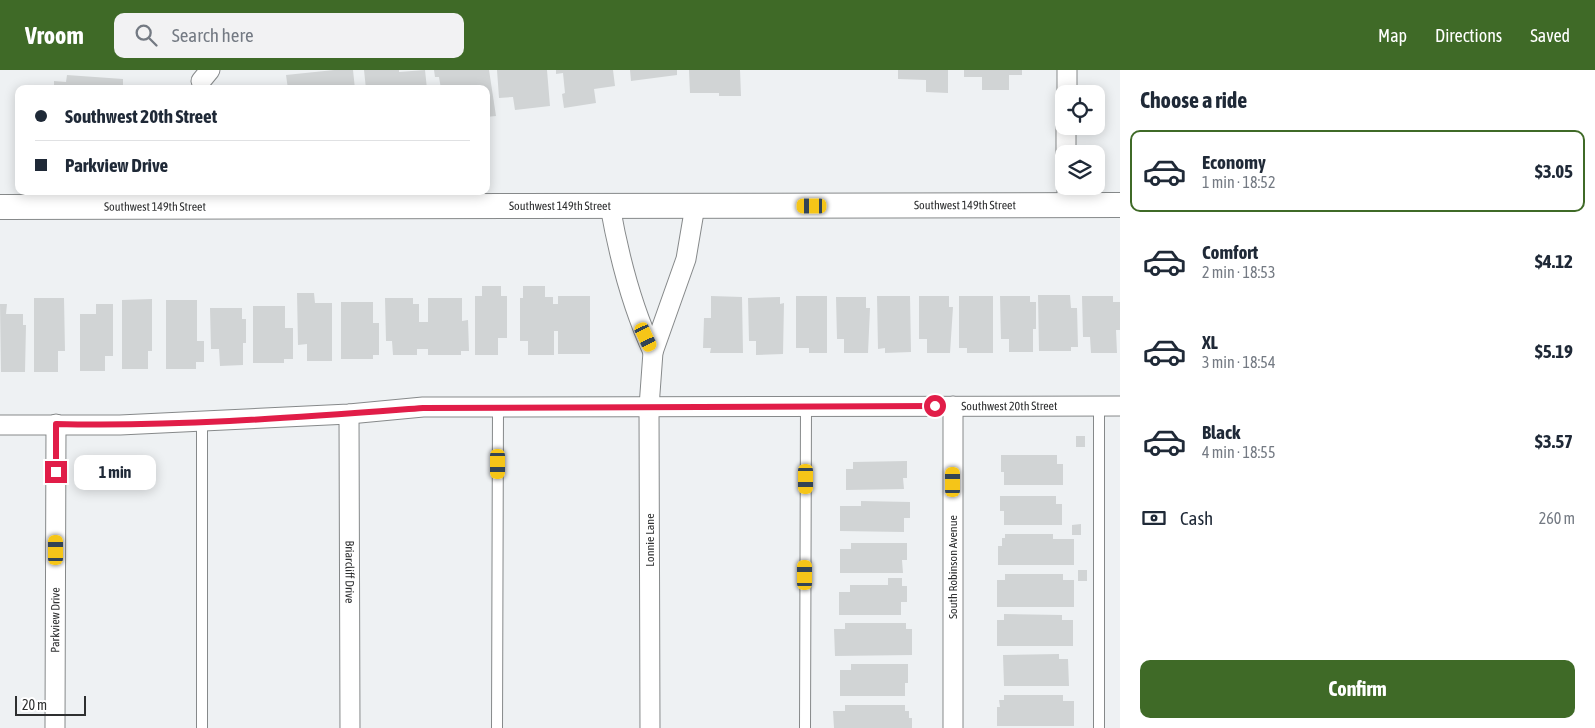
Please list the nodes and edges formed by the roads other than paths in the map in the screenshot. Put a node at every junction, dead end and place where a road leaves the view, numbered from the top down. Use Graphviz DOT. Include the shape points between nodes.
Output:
graph roads {
  1 [pos="1067,70"];
  2 [pos="1067,85"];
  3 [pos="1067,196"];
  4 [pos="1120,205"];
  5 [pos="610,206"];
  6 [pos="695,206"];
  7 [pos="0,208"];
  8 [pos="653,352"];
  9 [pos="953,406"];
  10 [pos="1099,406"];
  11 [pos="1120,406"];
  12 [pos="806,407"];
  13 [pos="498,408"];
  14 [pos="649,408"];
  15 [pos="349,414"];
  16 [pos="202,421"];
  17 [pos="56,424"];
  18 [pos="0,425"];
  19 [pos="55,728"];
  20 [pos="202,728"];
  21 [pos="350,728"];
  22 [pos="497,728"];
  23 [pos="650,728"];
  24 [pos="805,728"];
  25 [pos="953,728"];
  26 [pos="1099,728"];
  1 -- 2 [label="street"];
  3 -- 4 [label="street, Southwest 149th Street"];
  3 -- 6 [label="street, Southwest 149th Street"];
  5 -- 6 [label="street, Southwest 149th Street"];
  5 -- 7 [label="street, Southwest 149th Street"];
  5 -- 8 [label="street, Lonnie Lane" via="620,260 639,322"];
  6 -- 8 [label="street, Lonnie Lane" via="686,259"];
  8 -- 14 [label="street, Lonnie Lane"];
  9 -- 10 [label="street, Southwest 20th Street"];
  9 -- 12 [label="street, Southwest 20th Street"];
  9 -- 25 [label="street, South Robinson Avenue"];
  10 -- 11 [label="street, Southwest 20th Street"];
  10 -- 26 [label="lane"];
  12 -- 14 [label="street, Southwest 20th Street"];
  12 -- 24 [label="lane"];
  13 -- 14 [label="street, Southwest 20th Street"];
  13 -- 15 [label="street, Southwest 20th Street" via="423,408"];
  13 -- 22 [label="lane"];
  14 -- 23 [label="street, Lonnie Lane"];
  15 -- 16 [label="street, Southwest 20th Street"];
  15 -- 21 [label="street, Briarcliff Drive"];
  16 -- 17 [label="street, Southwest 20th Street"];
  16 -- 20 [label="lane"];
  17 -- 18 [label="street, Southwest 20th Street"];
  17 -- 19 [label="street, Parkview Drive"];
}
